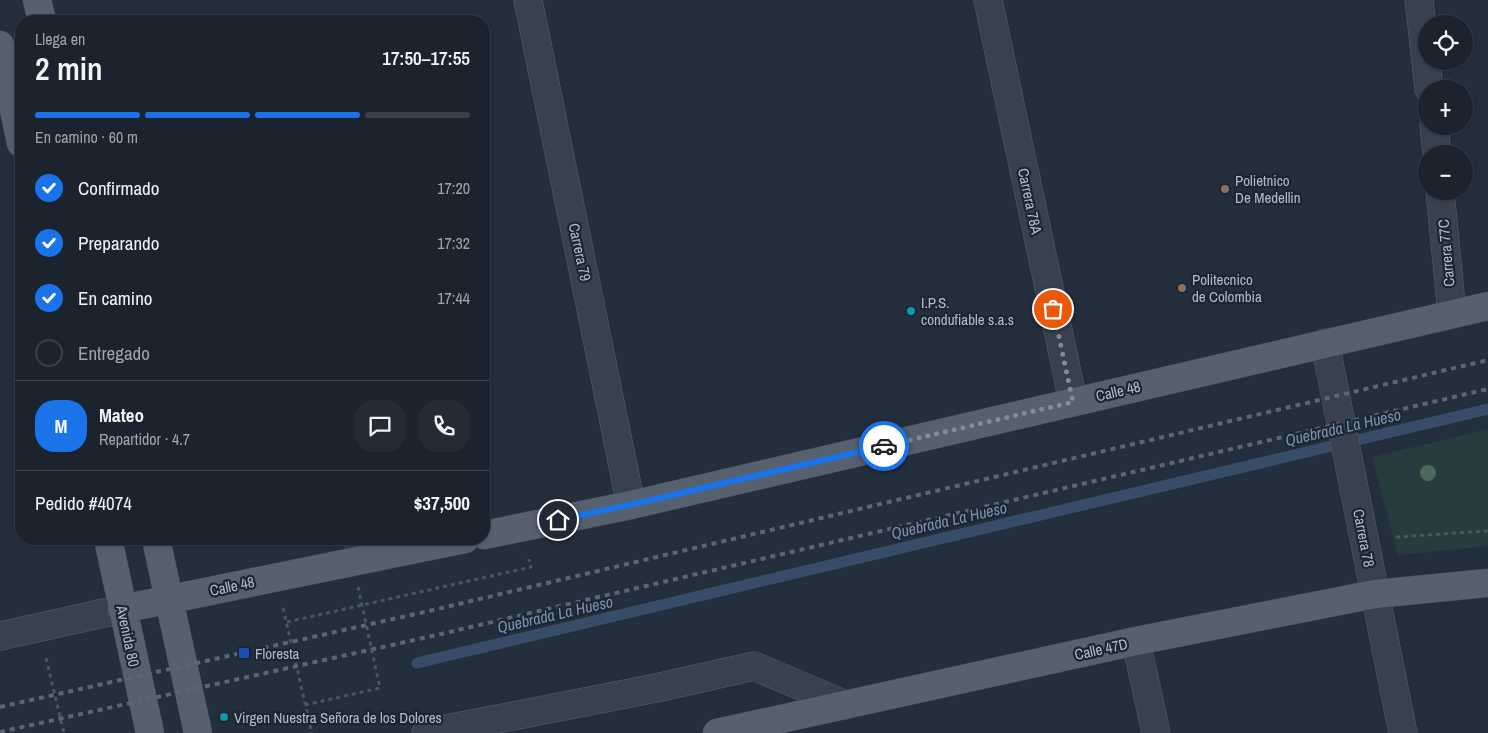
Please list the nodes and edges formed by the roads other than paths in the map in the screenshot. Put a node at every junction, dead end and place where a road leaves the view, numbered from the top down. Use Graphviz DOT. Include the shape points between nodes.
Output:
graph roads {
  1 [pos="37,0"];
  2 [pos="528,0"];
  3 [pos="988,0"];
  4 [pos="1419,0"];
  5 [pos="41,15"];
  6 [pos="0,45"];
  7 [pos="1428,80"];
  8 [pos="15,115"];
  9 [pos="1441,200"];
  10 [pos="1488,306"];
  11 [pos="1452,314"];
  12 [pos="1325,343"];
  13 [pos="1073,402"];
  14 [pos="631,505"];
  15 [pos="490,534"];
  16 [pos="109,545"];
  17 [pos="157,545"];
  18 [pos="397,545"];
  19 [pos="363,548"];
  20 [pos="1488,584"];
  21 [pos="1375,594"];
  22 [pos="169,600"];
  23 [pos="122,609"];
  24 [pos="0,636"];
  25 [pos="1136,641"];
  26 [pos="846,705"];
  27 [pos="150,733"];
  28 [pos="198,733"];
  29 [pos="426,733"];
  30 [pos="717,733"];
  31 [pos="1156,733"];
  32 [pos="1403,733"];
  1 -- 5 [label="main road"];
  2 -- 14 [label="street, Carrera 79"];
  3 -- 13 [label="street, Carrera 78A"];
  4 -- 7 [label="street"];
  6 -- 8 [label="main road"];
  9 -- 11 [label="street, Carrera 77C"];
  10 -- 11 [label="main road, Calle 48"];
  11 -- 12 [label="main road, Calle 48"];
  12 -- 13 [label="main road, Calle 48"];
  12 -- 21 [label="street, Carrera 78"];
  13 -- 14 [label="main road, Calle 48"];
  14 -- 15 [label="main road, Calle 48"];
  16 -- 23 [label="main road, Avenida 80"];
  17 -- 22 [label="main road"];
  18 -- 19 [label="main road, Calle 48"];
  19 -- 22 [label="main road, Calle 48"];
  20 -- 21 [label="main road, Calle 47D"];
  21 -- 25 [label="main road, Calle 47D"];
  21 -- 32 [label="street, Carrera 78"];
  22 -- 23 [label="main road, Calle 48"];
  22 -- 28 [label="main road"];
  23 -- 24 [label="street, Calle 48"];
  23 -- 27 [label="main road, Avenida 80"];
  25 -- 26 [label="main road, Calle 47D"];
  25 -- 31 [label="street"];
  26 -- 29 [label="street" via="754,666"];
  26 -- 30 [label="main road, Calle 47D"];
}
